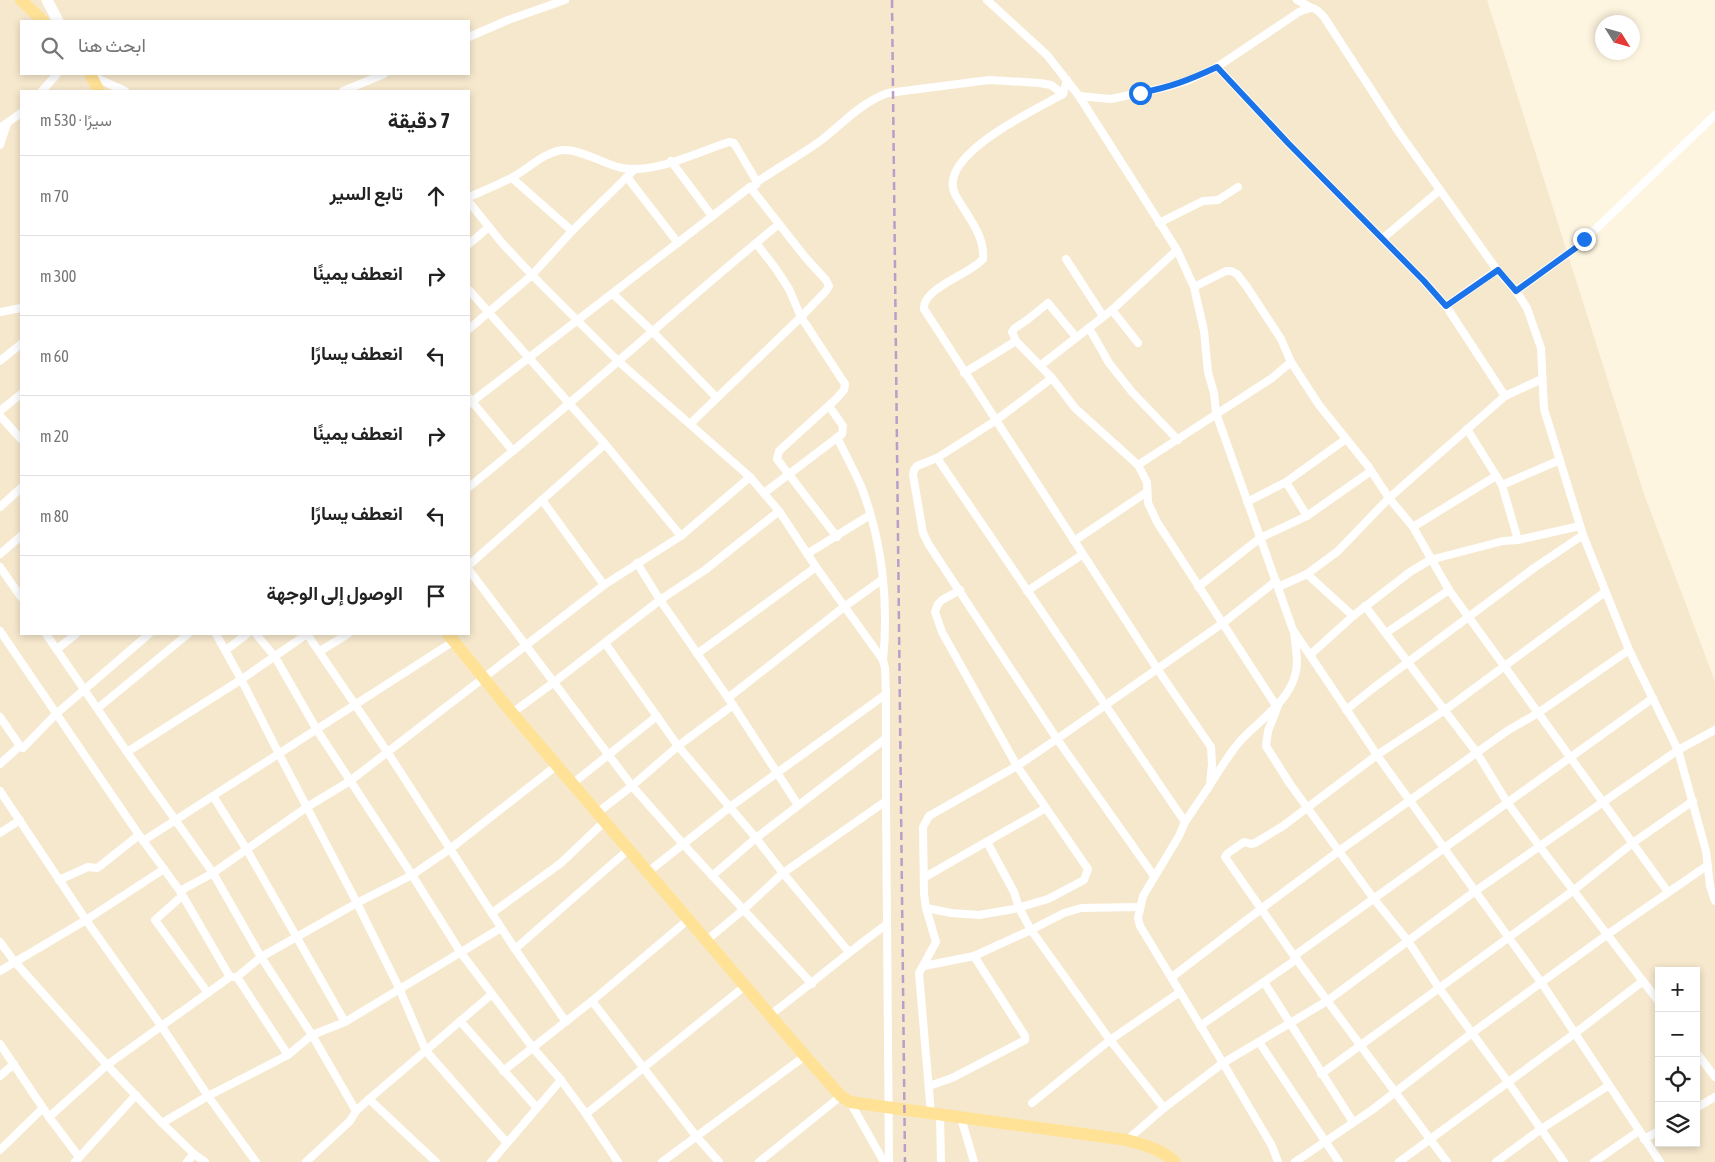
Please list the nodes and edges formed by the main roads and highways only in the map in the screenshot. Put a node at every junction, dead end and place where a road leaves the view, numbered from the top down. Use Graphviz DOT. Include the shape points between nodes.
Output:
graph roads {
  1 [pos="10,0"];
  2 [pos="21,0"];
  3 [pos="47,0"];
  4 [pos="31,20"];
  5 [pos="42,20"];
  6 [pos="57,20"];
  7 [pos="91,75"];
  8 [pos="98,90"];
  9 [pos="451,637"];
  10 [pos="1175,1162"];
  1 -- 4 [label="main road"];
  2 -- 5 [label="main road"];
  3 -- 6 [label="main road"];
  7 -- 8 [label="main road"];
  9 -- 10 [label="main road" via="556,766 805,1056 846,1099 936,1115 1127,1140 1152,1146"];
}
